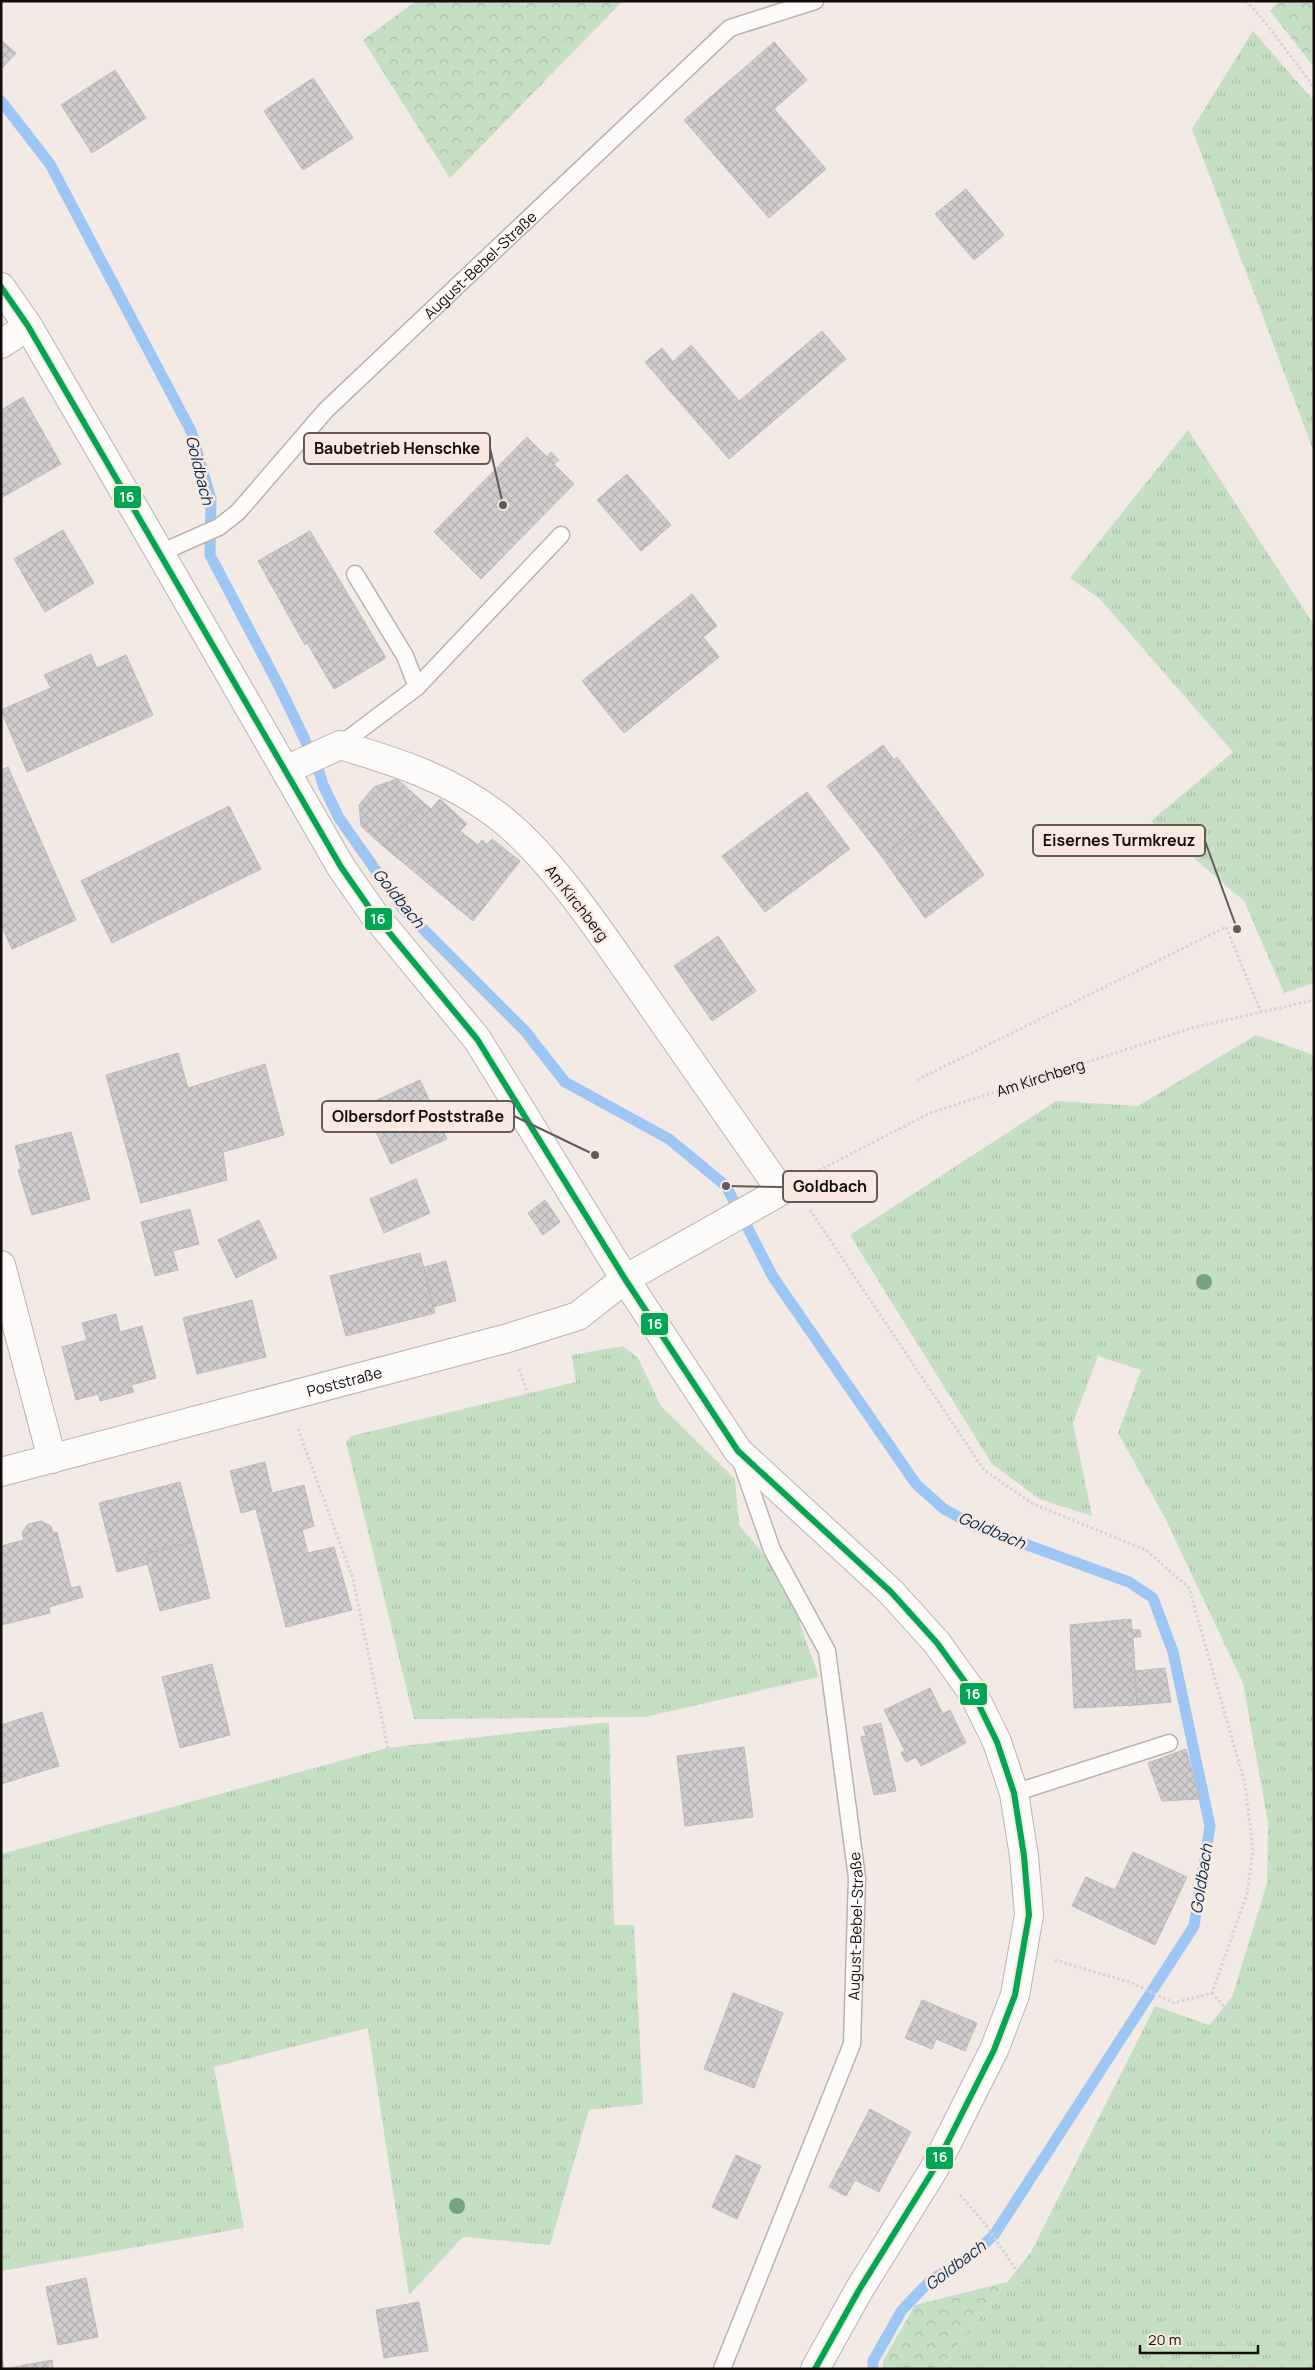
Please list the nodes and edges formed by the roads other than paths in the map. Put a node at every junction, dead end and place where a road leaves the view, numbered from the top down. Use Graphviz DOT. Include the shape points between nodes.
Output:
graph roads {
  1 [pos="815,1"];
  2 [pos="1,286"];
  3 [pos="28,326"];
  4 [pos="1,344"];
  5 [pos="562,535"];
  6 [pos="160,553"];
  7 [pos="355,574"];
  8 [pos="417,687"];
  9 [pos="333,749"];
  10 [pos="286,770"];
  11 [pos="1,1265"];
  12 [pos="626,1279"];
  13 [pos="738,1451"];
  14 [pos="52,1459"];
  15 [pos="1,1472"];
  16 [pos="1168,1743"];
  17 [pos="1014,1793"];
  18 [pos="722,2369"];
  19 [pos="815,2369"];
  1 -- 6 [label="lane, August-Bebel-Straße" via="730,28 326,410 238,512 219,527"];
  2 -- 3 [label="street, August-Bebel-Straße"];
  3 -- 4 [label="street"];
  3 -- 6 [label="street, August-Bebel-Straße"];
  5 -- 8 [label="lane"];
  6 -- 10 [label="street, August-Bebel-Straße"];
  7 -- 8 [label="lane" via="405,656"];
  8 -- 9 [label="lane"];
  9 -- 10 [label="street"];
  9 -- 12 [label="street, Am Kirchberg" via="416,768 460,790 496,814 522,837 608,943 781,1191"];
  10 -- 12 [label="street, August-Bebel-Straße" via="347,875 477,1039"];
  11 -- 14 [label="street"];
  12 -- 13 [label="street, August-Bebel-Straße"];
  12 -- 14 [label="street, Poststraße" via="578,1316 508,1338"];
  13 -- 17 [label="street, August-Bebel-Straße" via="891,1592 937,1643 973,1692 997,1742"];
  13 -- 18 [label="lane, August-Bebel-Straße" via="772,1550 827,1651 857,1878 852,2044"];
  14 -- 15 [label="street, Poststraße"];
  16 -- 17 [label="lane"];
  17 -- 19 [label="street, August-Bebel-Straße" via="1029,1915 1015,1995 994,2050 934,2169"];
}
